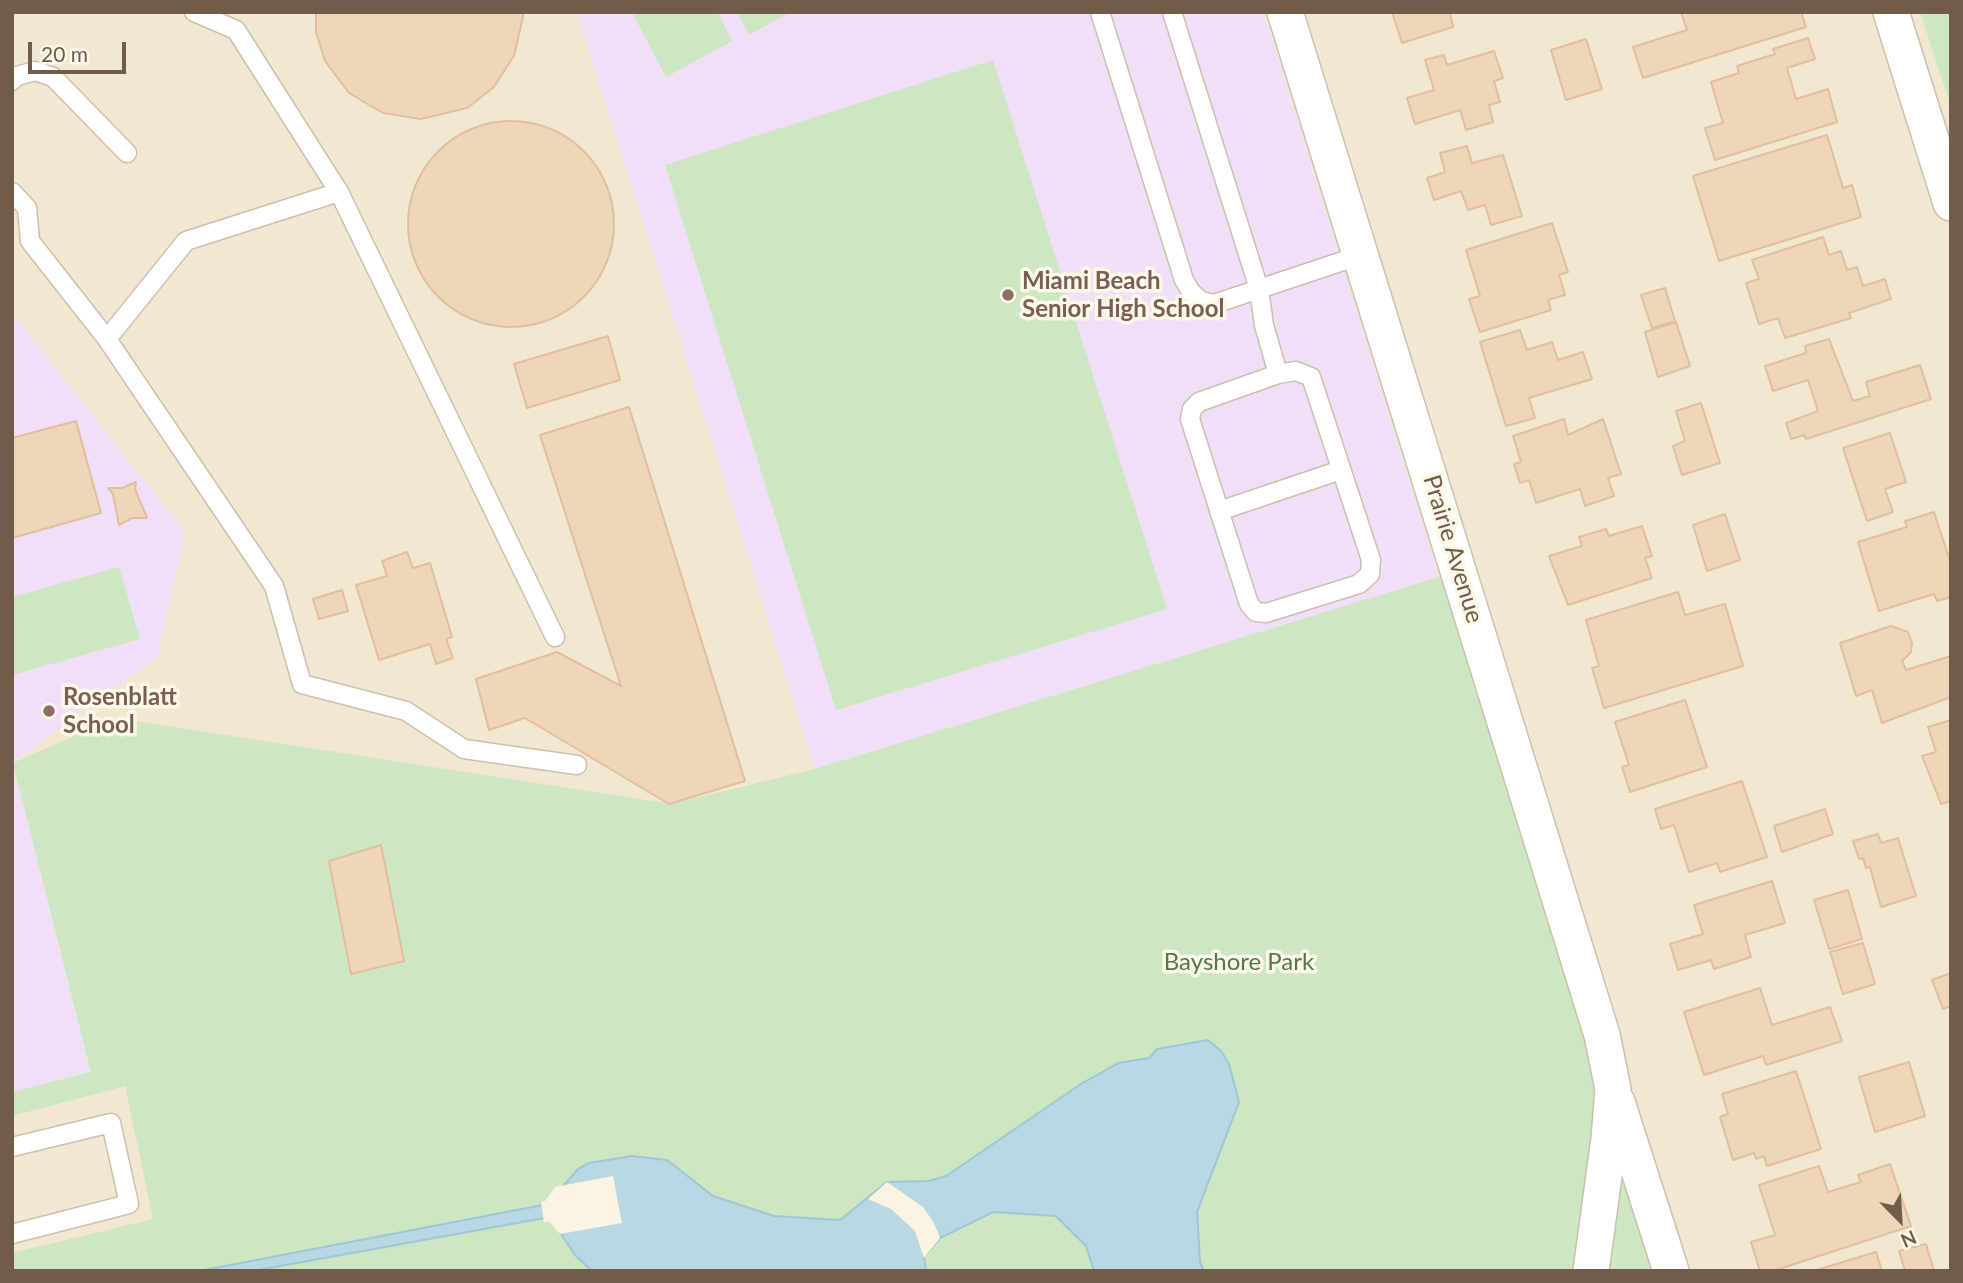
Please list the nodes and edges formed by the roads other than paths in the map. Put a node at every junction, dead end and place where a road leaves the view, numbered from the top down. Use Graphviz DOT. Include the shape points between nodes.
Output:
graph roads {
  1 [pos="194,12"];
  2 [pos="1100,12"];
  3 [pos="1172,12"];
  4 [pos="1285,12"];
  5 [pos="1891,12"];
  6 [pos="12,81"];
  7 [pos="127,153"];
  8 [pos="12,192"];
  9 [pos="339,192"];
  10 [pos="1951,203"];
  11 [pos="1361,255"];
  12 [pos="1259,289"];
  13 [pos="107,339"];
  14 [pos="1278,374"];
  15 [pos="1341,470"];
  16 [pos="1219,511"];
  17 [pos="555,637"];
  18 [pos="577,765"];
  19 [pos="1613,1089"];
  20 [pos="12,1147"];
  21 [pos="12,1234"];
  22 [pos="1591,1271"];
  23 [pos="1671,1271"];
  1 -- 9 [label="lane" via="236,30"];
  2 -- 12 [label="lane" via="1184,280 1201,301 1214,304"];
  3 -- 12 [label="lane"];
  4 -- 11 [label="street, Prairie Avenue"];
  5 -- 10 [label="street"];
  6 -- 7 [label="lane" via="35,71 53,77"];
  8 -- 13 [label="lane" via="27,208 30,241"];
  9 -- 13 [label="lane" via="186,241"];
  9 -- 17 [label="lane"];
  11 -- 12 [label="lane"];
  11 -- 19 [label="street, Prairie Avenue" via="1588,984"];
  12 -- 14 [label="lane"];
  13 -- 18 [label="lane" via="274,586 302,684 407,711 464,749"];
  14 -- 15 [label="lane" via="1296,371 1311,377"];
  14 -- 16 [label="lane" via="1199,401 1192,409 1190,419"];
  15 -- 16 [label="lane"];
  15 -- 16 [label="lane" via="1371,560 1370,574 1359,584 1266,613 1256,612 1249,604"];
  19 -- 22 [label="street, Prairie Avenue"];
  19 -- 23 [label="street, Prairie Avenue"];
  20 -- 21 [label="lane" via="111,1123 129,1204"];
}
